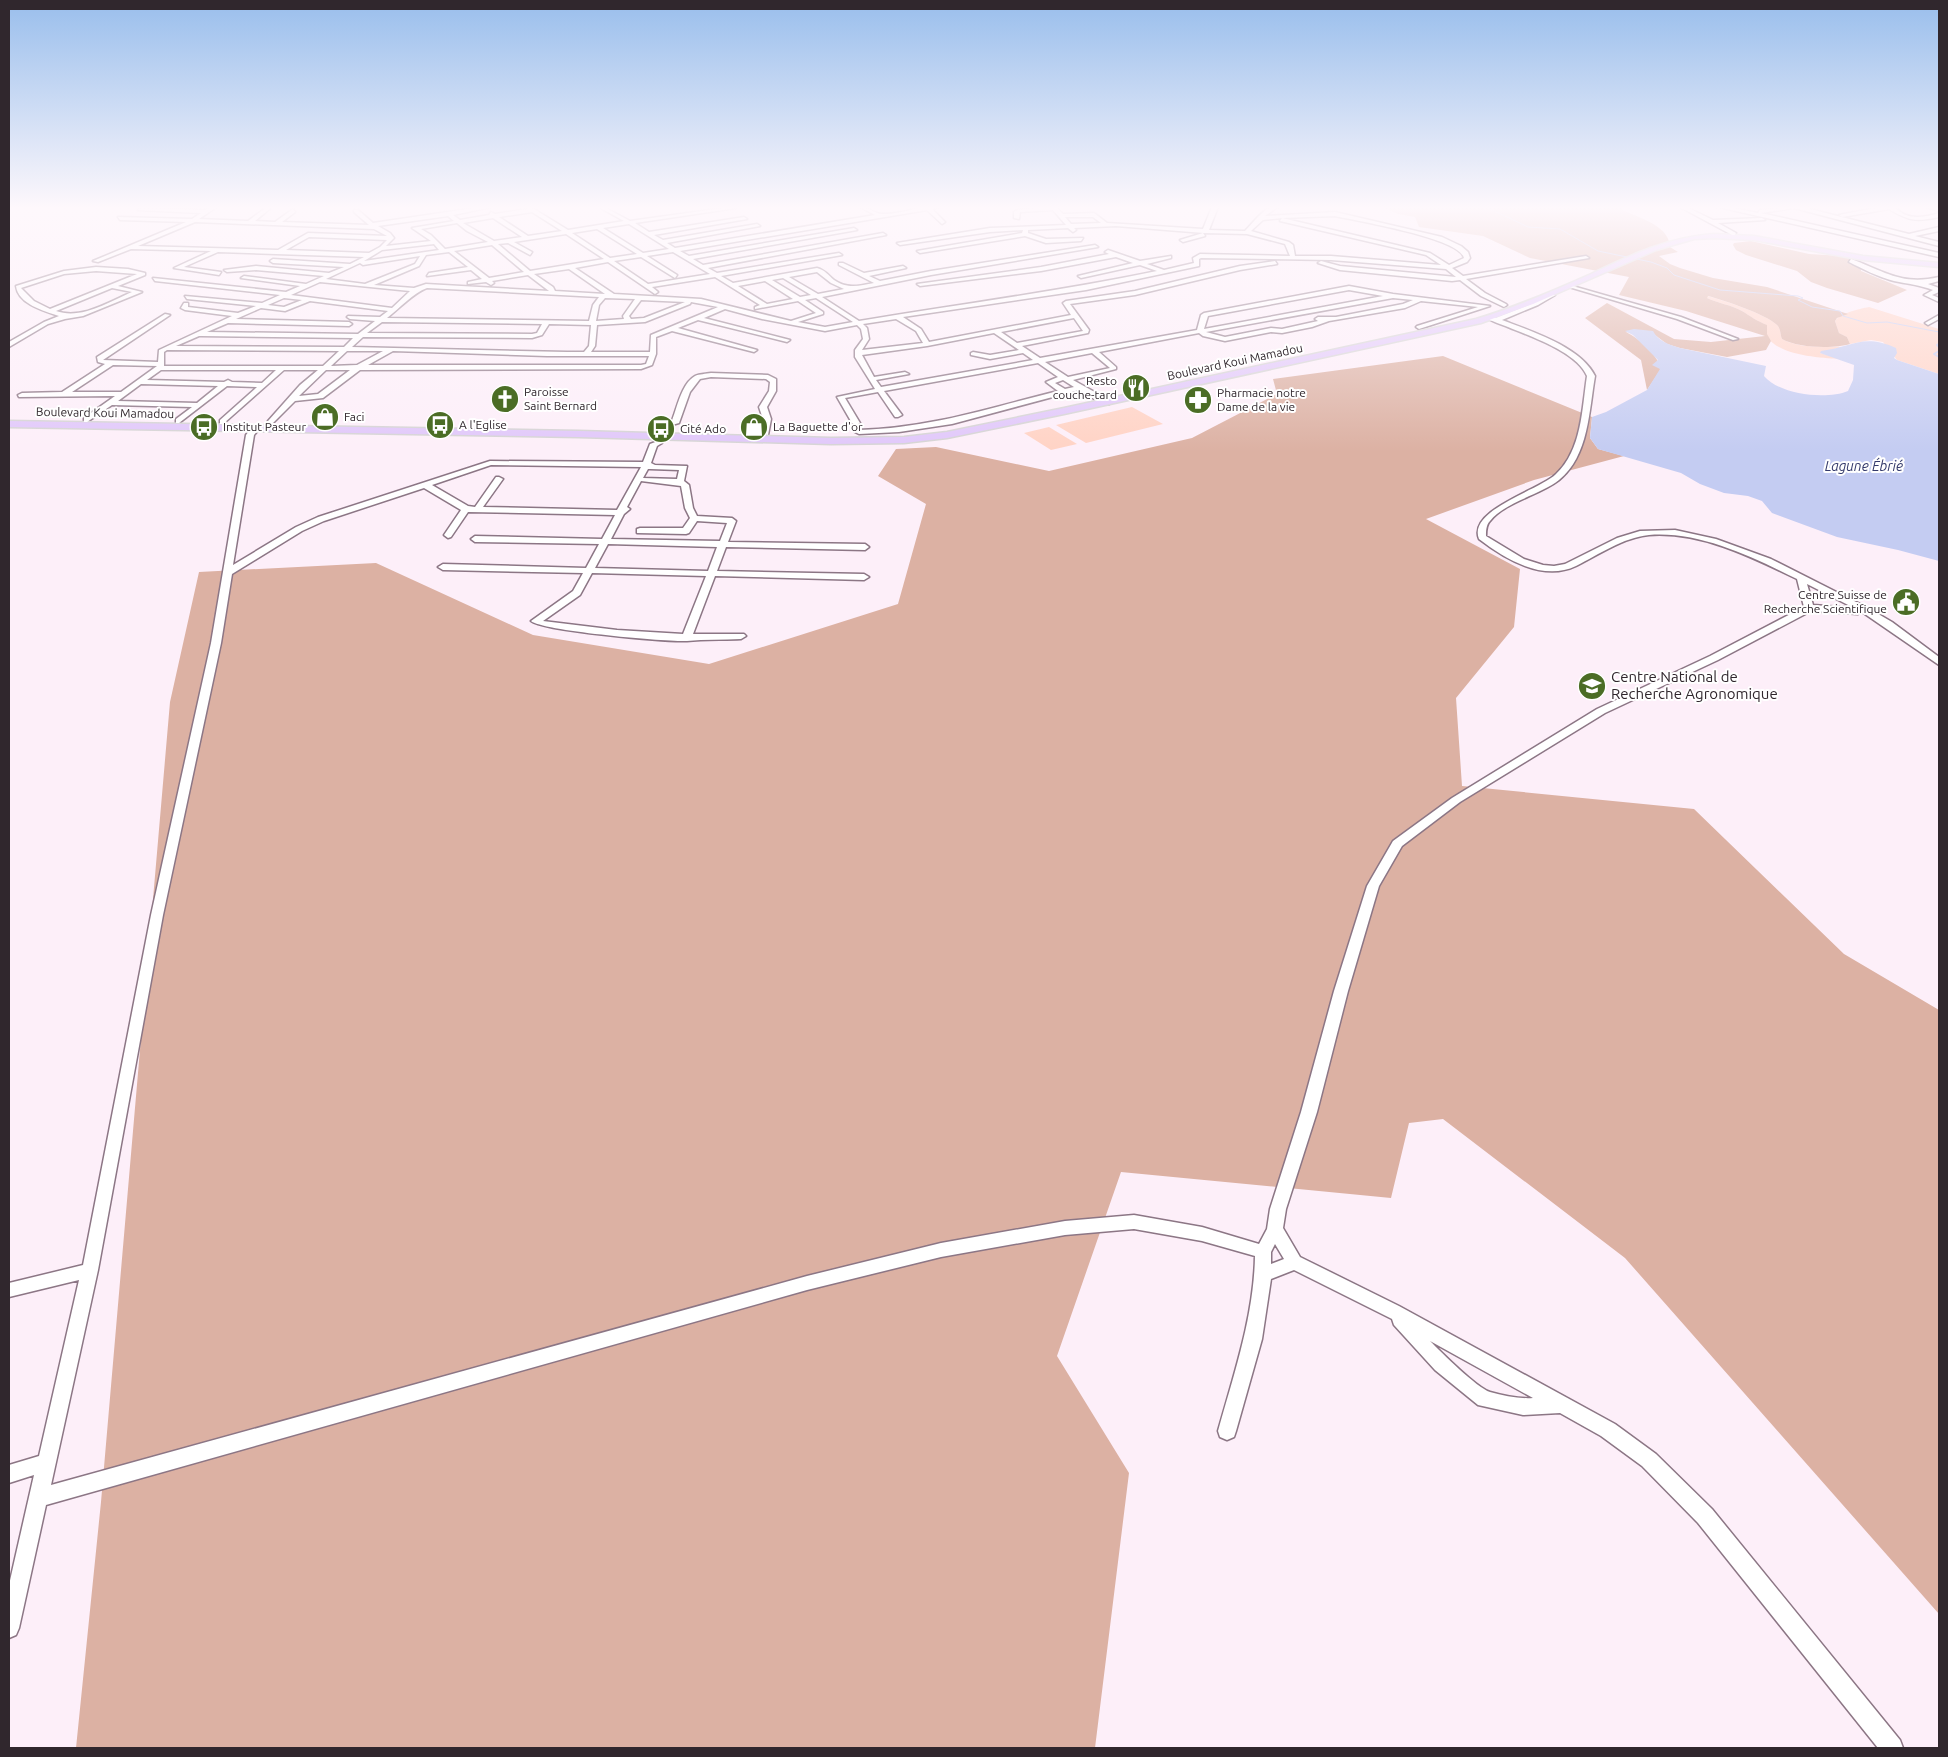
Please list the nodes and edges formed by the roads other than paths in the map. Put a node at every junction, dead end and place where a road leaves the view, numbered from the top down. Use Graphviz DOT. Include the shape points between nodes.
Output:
graph roads {
  1 [pos="19,288"];
  2 [pos="109,288"];
  3 [pos="117,288"];
  4 [pos="231,288"];
  5 [pos="390,288"];
  6 [pos="421,288"];
  7 [pos="465,288"];
  8 [pos="551,288"];
  9 [pos="596,288"];
  10 [pos="644,288"];
  11 [pos="650,288"];
  12 [pos="738,288"];
  13 [pos="779,288"];
  14 [pos="803,288"];
  15 [pos="847,288"];
  16 [pos="872,288"];
  17 [pos="879,288"];
  18 [pos="1086,288"];
  19 [pos="1157,288"];
  20 [pos="1472,288"];
  21 [pos="1550,288"];
  22 [pos="1566,288"];
  23 [pos="1578,288"];
  24 [pos="1933,288"];
  25 [pos="298,289"];
  26 [pos="415,290"];
  27 [pos="499,290"];
  28 [pos="852,290"];
  29 [pos="316,291"];
  30 [pos="380,292"];
  31 [pos="326,293"];
  32 [pos="553,293"];
  33 [pos="864,294"];
  34 [pos="284,295"];
  35 [pos="409,296"];
  36 [pos="606,296"];
  37 [pos="1393,296"];
  38 [pos="187,297"];
  39 [pos="818,297"];
  40 [pos="638,298"];
  41 [pos="311,299"];
  42 [pos="665,299"];
  43 [pos="699,299"];
  44 [pos="1422,299"];
  45 [pos="797,300"];
  46 [pos="1939,300"];
  47 [pos="304,302"];
  48 [pos="1274,302"];
  49 [pos="186,304"];
  50 [pos="349,304"];
  51 [pos="261,305"];
  52 [pos="766,306"];
  53 [pos="725,307"];
  54 [pos="1232,309"];
  55 [pos="394,310"];
  56 [pos="1495,310"];
  57 [pos="50,311"];
  58 [pos="740,311"];
  59 [pos="1299,313"];
  60 [pos="167,315"];
  61 [pos="237,315"];
  62 [pos="896,316"];
  63 [pos="1074,316"];
  64 [pos="64,317"];
  65 [pos="1939,317"];
  66 [pos="697,318"];
  67 [pos="380,320"];
  68 [pos="1326,320"];
  69 [pos="224,321"];
  70 [pos="1255,321"];
  71 [pos="547,322"];
  72 [pos="628,322"];
  73 [pos="786,322"];
  74 [pos="593,323"];
  75 [pos="859,323"];
  76 [pos="1928,323"];
  77 [pos="670,328"];
  78 [pos="1275,330"];
  79 [pos="1200,331"];
  80 [pos="996,332"];
  81 [pos="196,334"];
  82 [pos="360,336"];
  83 [pos="1735,339"];
  84 [pos="787,340"];
  85 [pos="927,344"];
  86 [pos="9,345"];
  87 [pos="1016,345"];
  88 [pos="166,348"];
  89 [pos="345,350"];
  90 [pos="391,350"];
  91 [pos="754,350"];
  92 [pos="1093,350"];
  93 [pos="1025,351"];
  94 [pos="586,354"];
  95 [pos="653,354"];
  96 [pos="858,354"];
  97 [pos="973,354"];
  98 [pos="1039,360"];
  99 [pos="112,363"];
  100 [pos="160,366"];
  101 [pos="357,367"];
  102 [pos="282,368"];
  103 [pos="325,368"];
  104 [pos="243,369"];
  105 [pos="905,374"];
  106 [pos="1066,378"];
  107 [pos="872,379"];
  108 [pos="139,382"];
  109 [pos="226,384"];
  110 [pos="263,385"];
  111 [pos="1080,388"];
  112 [pos="881,390"];
  113 [pos="1063,392"];
  114 [pos="22,394"];
  115 [pos="122,394"];
  116 [pos="63,395"];
  117 [pos="292,399"];
  118 [pos="1102,400"];
  119 [pos="111,403"];
  120 [pos="200,405"];
  121 [pos="898,415"];
  122 [pos="9,419"];
  123 [pos="87,420"];
  124 [pos="179,422"];
  125 [pos="223,422"];
  126 [pos="856,422"];
  127 [pos="271,423"];
  128 [pos="675,423"];
  129 [pos="9,424"];
  130 [pos="256,428"];
  131 [pos="409,428"];
  132 [pos="858,432"];
  133 [pos="765,433"];
  134 [pos="649,466"];
  135 [pos="499,479"];
  136 [pos="644,480"];
  137 [pos="680,482"];
  138 [pos="424,484"];
  139 [pos="466,509"];
  140 [pos="477,510"];
  141 [pos="622,513"];
  142 [pos="694,518"];
  143 [pos="640,531"];
  144 [pos="448,535"];
  145 [pos="475,538"];
  146 [pos="607,541"];
  147 [pos="725,542"];
  148 [pos="865,547"];
  149 [pos="443,567"];
  150 [pos="588,571"];
  151 [pos="227,573"];
  152 [pos="713,574"];
  153 [pos="864,576"];
  154 [pos="1801,578"];
  155 [pos="1809,608"];
  156 [pos="1871,614"];
  157 [pos="741,636"];
  158 [pos="686,638"];
  159 [pos="1939,662"];
  160 [pos="1275,1229"];
  161 [pos="1263,1252"];
  162 [pos="1294,1262"];
  163 [pos="90,1270"];
  164 [pos="1263,1275"];
  165 [pos="9,1290"];
  166 [pos="1393,1311"];
  167 [pos="1560,1405"];
  168 [pos="1227,1431"];
  169 [pos="45,1464"];
  170 [pos="9,1474"];
  171 [pos="38,1498"];
  172 [pos="9,1628"];
  173 [pos="1892,1748"];
  1 -- 57 [label="street" via="28,300"];
  2 -- 57 [label="street"];
  3 -- 64 [label="street" via="139,292 80,315"];
  4 -- 34 [label="street"];
  5 -- 26 [label="street"];
  6 -- 26 [label="street"];
  7 -- 27 [label="street"];
  8 -- 32 [label="street"];
  9 -- 36 [label="street"];
  10 -- 36 [label="street"];
  11 -- 42 [label="street"];
  12 -- 52 [label="street"];
  13 -- 45 [label="street"];
  14 -- 39 [label="street"];
  15 -- 28 [label="street"];
  16 -- 28 [label="street"];
  17 -- 33 [label="street"];
  18 -- 62 [label="street"];
  19 -- 63 [label="street" via="1066,303"];
  20 -- 56 [label="street"];
  21 -- 56 [label="main road, Boulevard Koui Mamadou"];
  22 -- 56 [label="main road, Boulevard Koui Mamadou"];
  23 -- 83 [label="street" via="1679,318"];
  24 -- 46 [label="street" via="1938,290 1927,295"];
  25 -- 29 [label="street"];
  25 -- 34 [label="street"];
  26 -- 35 [label="street"];
  27 -- 32 [label="street"];
  28 -- 39 [label="street"];
  30 -- 35 [label="street"];
  31 -- 41 [label="street"];
  32 -- 36 [label="street"];
  34 -- 41 [label="street"];
  34 -- 51 [label="street"];
  35 -- 55 [label="street"];
  36 -- 40 [label="street"];
  36 -- 74 [label="street" via="596,306"];
  37 -- 44 [label="street"];
  37 -- 48 [label="street" via="1350,288"];
  37 -- 59 [label="street"];
  38 -- 51 [label="street"];
  39 -- 45 [label="street"];
  39 -- 75 [label="street"];
  40 -- 42 [label="street"];
  40 -- 72 [label="street" via="626,316"];
  41 -- 47 [label="street"];
  41 -- 50 [label="street"];
  42 -- 43 [label="street"];
  43 -- 53 [label="street"];
  43 -- 72 [label="street" via="645,320"];
  44 -- 56 [label="street"];
  44 -- 68 [label="street" via="1405,306"];
  45 -- 52 [label="street"];
  45 -- 73 [label="street" via="820,314"];
  47 -- 50 [label="street"];
  47 -- 51 [label="street" via="284,309"];
  48 -- 54 [label="street"];
  48 -- 59 [label="street"];
  49 -- 61 [label="street" via="184,308 187,309"];
  50 -- 55 [label="street"];
  51 -- 61 [label="street"];
  52 -- 58 [label="street"];
  53 -- 58 [label="street"];
  53 -- 66 [label="street"];
  54 -- 70 [label="street"];
  54 -- 79 [label="street" via="1204,315"];
  55 -- 67 [label="street"];
  56 -- 118 [label="main road, Boulevard Koui Mamadou"];
  56 -- 118 [label="main road, Boulevard Koui Mamadou"];
  56 -- 154 [label="street" via="1579,359 1591,376 1578,446 1572,461 1559,476 1539,490 1486,520 1482,537 1509,555 1554,568 1572,565 1625,536 1648,532 1676,534 1719,543"];
  57 -- 64 [label="street"];
  58 -- 73 [label="street"];
  59 -- 68 [label="street"];
  59 -- 70 [label="street"];
  60 -- 99 [label="street" via="99,358"];
  61 -- 69 [label="street"];
  62 -- 75 [label="street"];
  62 -- 85 [label="street" via="919,330"];
  63 -- 80 [label="street"];
  63 -- 87 [label="street" via="1086,332"];
  64 -- 86 [label="street" via="46,323"];
  65 -- 76 [label="street"];
  66 -- 77 [label="street"];
  66 -- 84 [label="street"];
  67 -- 69 [label="street"];
  67 -- 71 [label="street"];
  67 -- 82 [label="street"];
  68 -- 78 [label="street" via="1310,326"];
  69 -- 81 [label="street"];
  70 -- 78 [label="street"];
  70 -- 79 [label="street"];
  71 -- 74 [label="street"];
  71 -- 82 [label="street" via="540,334 532,336"];
  72 -- 74 [label="street"];
  73 -- 75 [label="street" via="825,329"];
  74 -- 94 [label="street" via="592,346"];
  75 -- 96 [label="street" via="867,334"];
  77 -- 91 [label="street"];
  77 -- 95 [label="street" via="653,336"];
  78 -- 79 [label="street" via="1225,339"];
  79 -- 92 [label="street"];
  80 -- 85 [label="street"];
  80 -- 87 [label="street"];
  81 -- 82 [label="street"];
  81 -- 88 [label="street"];
  82 -- 89 [label="street"];
  85 -- 96 [label="street"];
  87 -- 93 [label="street"];
  88 -- 89 [label="street"];
  88 -- 100 [label="street" via="161,351"];
  89 -- 90 [label="street"];
  89 -- 103 [label="street"];
  90 -- 94 [label="street"];
  90 -- 101 [label="street"];
  92 -- 98 [label="street"];
  92 -- 106 [label="street" via="1114,368"];
  93 -- 97 [label="street" via="990,357"];
  93 -- 98 [label="street"];
  94 -- 95 [label="street"];
  95 -- 101 [label="street" via="649,365 641,367"];
  96 -- 107 [label="street" via="864,370"];
  98 -- 106 [label="street"];
  98 -- 112 [label="street"];
  99 -- 100 [label="street"];
  99 -- 116 [label="street"];
  100 -- 104 [label="street"];
  100 -- 108 [label="street"];
  101 -- 103 [label="street"];
  101 -- 117 [label="street" via="318,397"];
  102 -- 103 [label="street"];
  102 -- 104 [label="street"];
  102 -- 110 [label="street"];
  103 -- 117 [label="street"];
  104 -- 109 [label="street"];
  105 -- 107 [label="street"];
  106 -- 111 [label="street"];
  106 -- 113 [label="street" via="1050,382"];
  107 -- 112 [label="street"];
  108 -- 109 [label="street"];
  108 -- 115 [label="street"];
  109 -- 110 [label="street"];
  109 -- 120 [label="street"];
  110 -- 125 [label="street"];
  111 -- 113 [label="street"];
  111 -- 118 [label="street"];
  112 -- 121 [label="street"];
  112 -- 126 [label="street" via="841,397"];
  113 -- 132 [label="street" via="943,424"];
  114 -- 116 [label="street"];
  115 -- 116 [label="street"];
  115 -- 119 [label="street"];
  117 -- 127 [label="street"];
  118 -- 131 [label="main road, Boulevard Koui Mamadou" via="947,435 887,441"];
  118 -- 133 [label="main road, Boulevard Koui Mamadou" via="902,435"];
  119 -- 120 [label="street"];
  119 -- 123 [label="street"];
  120 -- 124 [label="street"];
  122 -- 123 [label="main road, Boulevard Koui Mamadou"];
  123 -- 124 [label="main road, Boulevard Koui Mamadou"];
  124 -- 125 [label="main road, Boulevard Koui Mamadou"];
  125 -- 127 [label="main road, Boulevard Koui Mamadou"];
  127 -- 131 [label="main road, Boulevard Koui Mamadou"];
  128 -- 133 [label="street" via="682,401 698,377 768,377 774,386 763,407 767,419"];
  129 -- 130 [label="main road, Boulevard Koui Mamadou"];
  130 -- 131 [label="main road, Boulevard Koui Mamadou"];
  130 -- 151 [label="street" via="250,436"];
  131 -- 133 [label="main road, Boulevard Koui Mamadou"];
  134 -- 136 [label="street"];
  134 -- 137 [label="street" via="684,468"];
  134 -- 138 [label="street" via="490,462"];
  134 -- 141 [label="street" via="621,509"];
  135 -- 140 [label="street"];
  136 -- 137 [label="street"];
  136 -- 141 [label="street"];
  137 -- 142 [label="street" via="685,485"];
  138 -- 139 [label="street"];
  138 -- 151 [label="street" via="321,519"];
  139 -- 140 [label="street"];
  139 -- 144 [label="street"];
  140 -- 141 [label="street"];
  141 -- 146 [label="street"];
  142 -- 143 [label="street" via="686,531"];
  142 -- 147 [label="street" via="732,521"];
  145 -- 146 [label="street"];
  146 -- 147 [label="street"];
  146 -- 150 [label="street"];
  147 -- 148 [label="street"];
  147 -- 152 [label="street"];
  149 -- 150 [label="street"];
  150 -- 152 [label="street"];
  150 -- 158 [label="street" via="577,593 537,622 595,632"];
  151 -- 163 [label="street" via="216,643 157,915"];
  152 -- 153 [label="street"];
  152 -- 158 [label="street"];
  154 -- 155 [label="street"];
  154 -- 156 [label="street"];
  155 -- 156 [label="street" via="1846,609"];
  155 -- 160 [label="street" via="1714,658 1601,711 1456,800 1396,844 1372,886 1309,1112 1278,1209"];
  156 -- 159 [label="street"];
  157 -- 158 [label="street"];
  160 -- 161 [label="street"];
  160 -- 162 [label="street"];
  161 -- 164 [label="street"];
  161 -- 171 [label="street" via="1202,1234 1134,1222 1066,1228 941,1250 807,1283"];
  162 -- 164 [label="street"];
  162 -- 166 [label="street"];
  163 -- 165 [label="street"];
  163 -- 169 [label="street"];
  164 -- 168 [label="street" via="1253,1339"];
  166 -- 167 [label="street"];
  166 -- 167 [label="street" via="1441,1364 1484,1399 1523,1407"];
  167 -- 173 [label="street" via="1608,1430 1649,1460 1705,1516"];
  169 -- 170 [label="street"];
  169 -- 171 [label="street"];
  171 -- 172 [label="street"];
}
